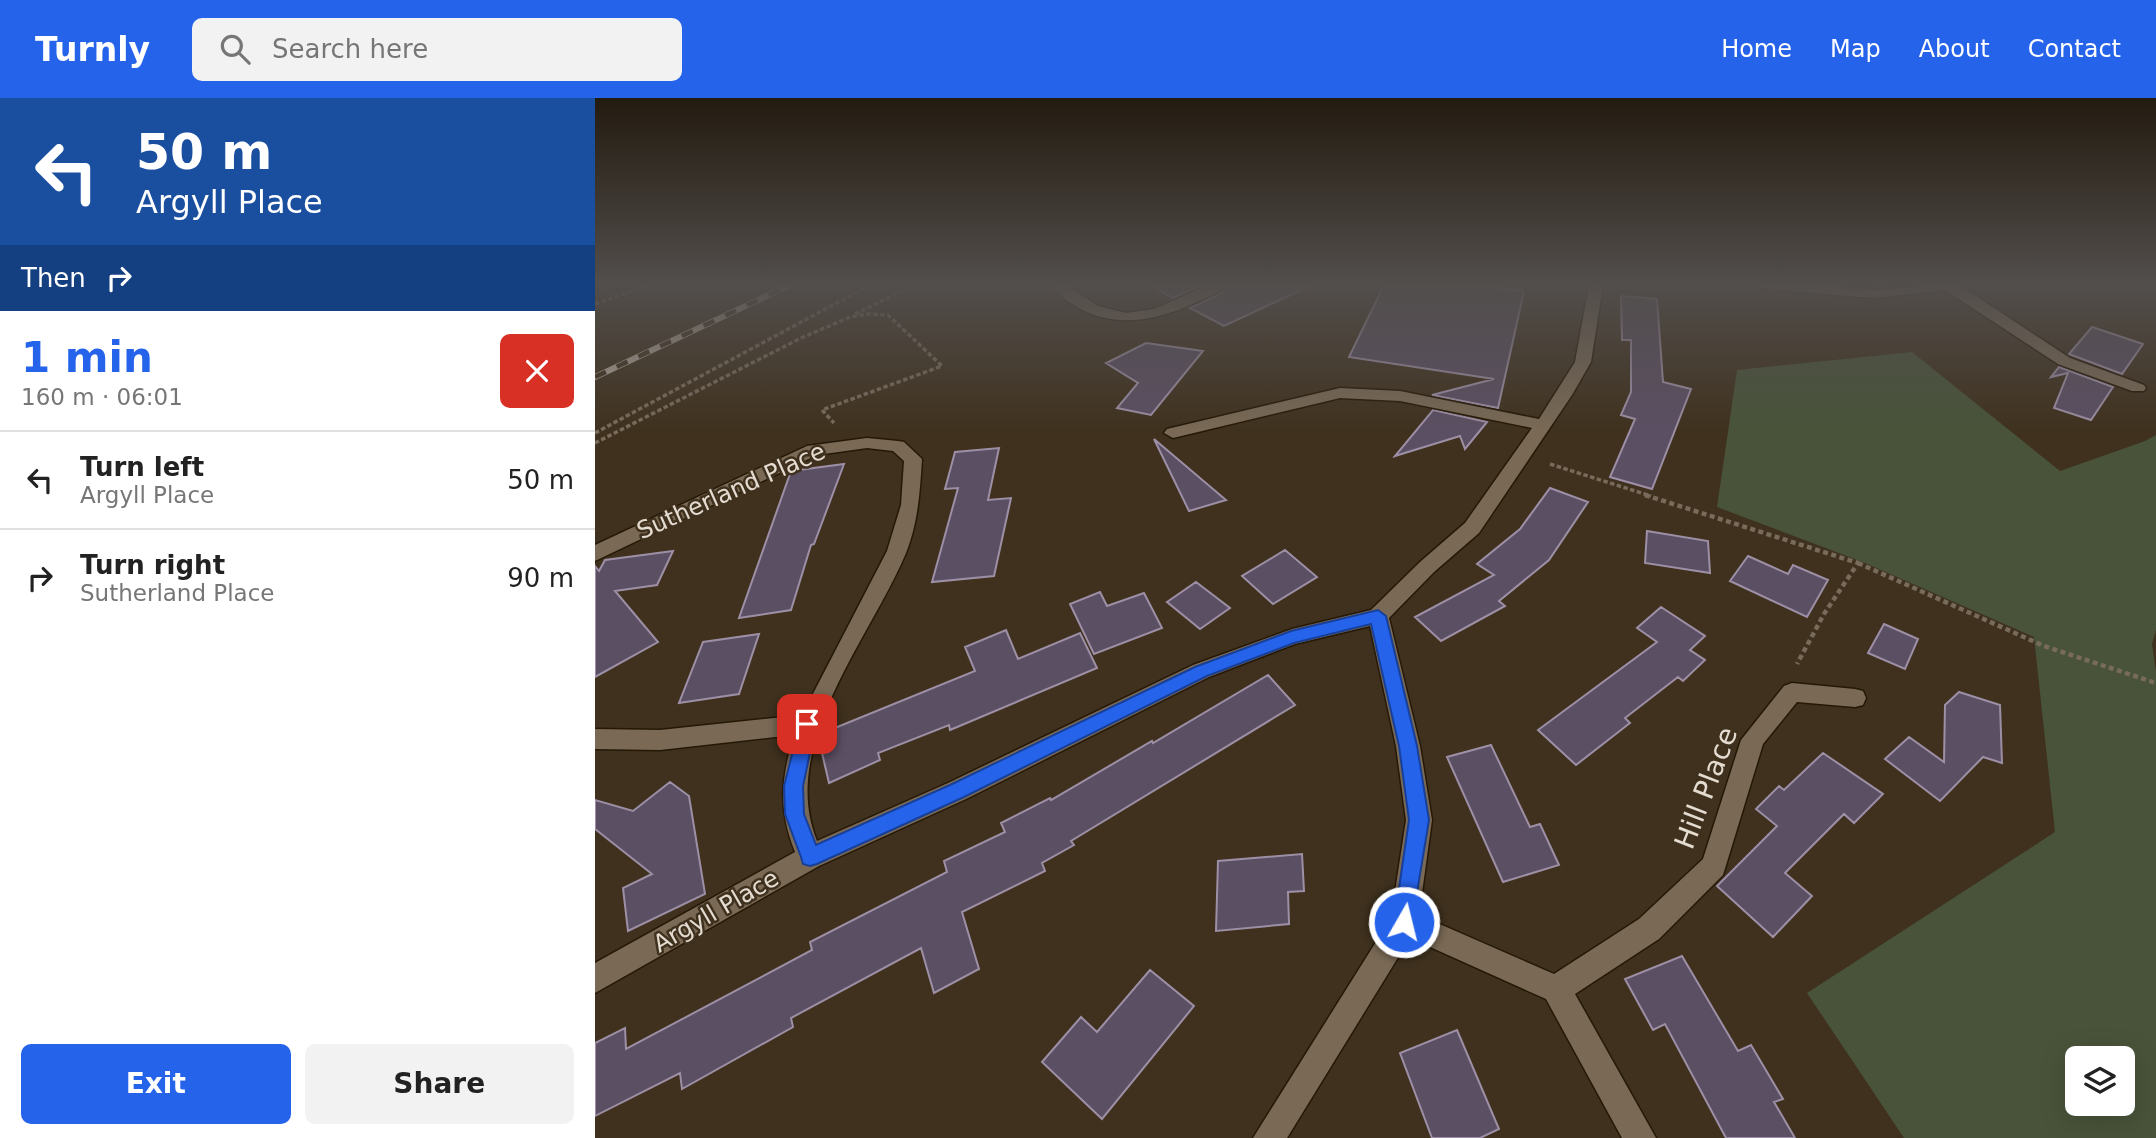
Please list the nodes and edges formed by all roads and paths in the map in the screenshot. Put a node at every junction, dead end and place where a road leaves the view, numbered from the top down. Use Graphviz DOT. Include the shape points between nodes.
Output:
graph roads {
  1 [pos="776,334"];
  2 [pos="812,334"];
  3 [pos="908,334"];
  4 [pos="1588,334"];
  5 [pos="2023,334"];
  6 [pos="2138,388"];
  7 [pos="1541,425"];
  8 [pos="595,433"];
  9 [pos="1174,433"];
  10 [pos="595,443"];
  11 [pos="832,446"];
  12 [pos="1522,456"];
  13 [pos="595,555"];
  14 [pos="1859,563"];
  15 [pos="1378,616"];
  16 [pos="2156,683"];
  17 [pos="1792,692"];
  18 [pos="1855,698"];
  19 [pos="807,724"];
  20 [pos="595,738"];
  21 [pos="810,857"];
  22 [pos="1404,922"];
  23 [pos="595,979"];
  24 [pos="1556,989"];
  25 [pos="1269,1138"];
  26 [pos="1640,1138"];
  1 -- 8 [label="path"];
  2 -- 10 [label="path"];
  3 -- 11 [label="path" via="942,366 822,410 837,426"];
  4 -- 7 [label="street" via="1583,362"];
  5 -- 6 [label="street" via="2064,360"];
  7 -- 9 [label="street" via="1399,396 1340,393"];
  7 -- 12 [label="street"];
  11 -- 13 [label="street, Sutherland Place" via="813,450"];
  11 -- 19 [label="street, Sutherland Place" via="898,446 913,459 914,471 905,526 875,601"];
  12 -- 14 [label="path"];
  12 -- 15 [label="street" via="1472,528"];
  14 -- 16 [label="path" via="2044,646"];
  14 -- 17 [label="path" via="1798,659"];
  15 -- 21 [label="street, Argyll Place" via="1291,637 1201,671 957,791"];
  15 -- 22 [label="street" via="1408,746 1419,820"];
  17 -- 18 [label="street"];
  17 -- 24 [label="street, Hill Place" via="1753,740 1714,866 1649,929"];
  19 -- 20 [label="street" via="660,740"];
  19 -- 21 [label="street, Sutherland Place" via="794,786 795,814"];
  21 -- 23 [label="street, Argyll Place"];
  22 -- 24 [label="street"];
  22 -- 25 [label="street"];
  24 -- 26 [label="street"];
}
